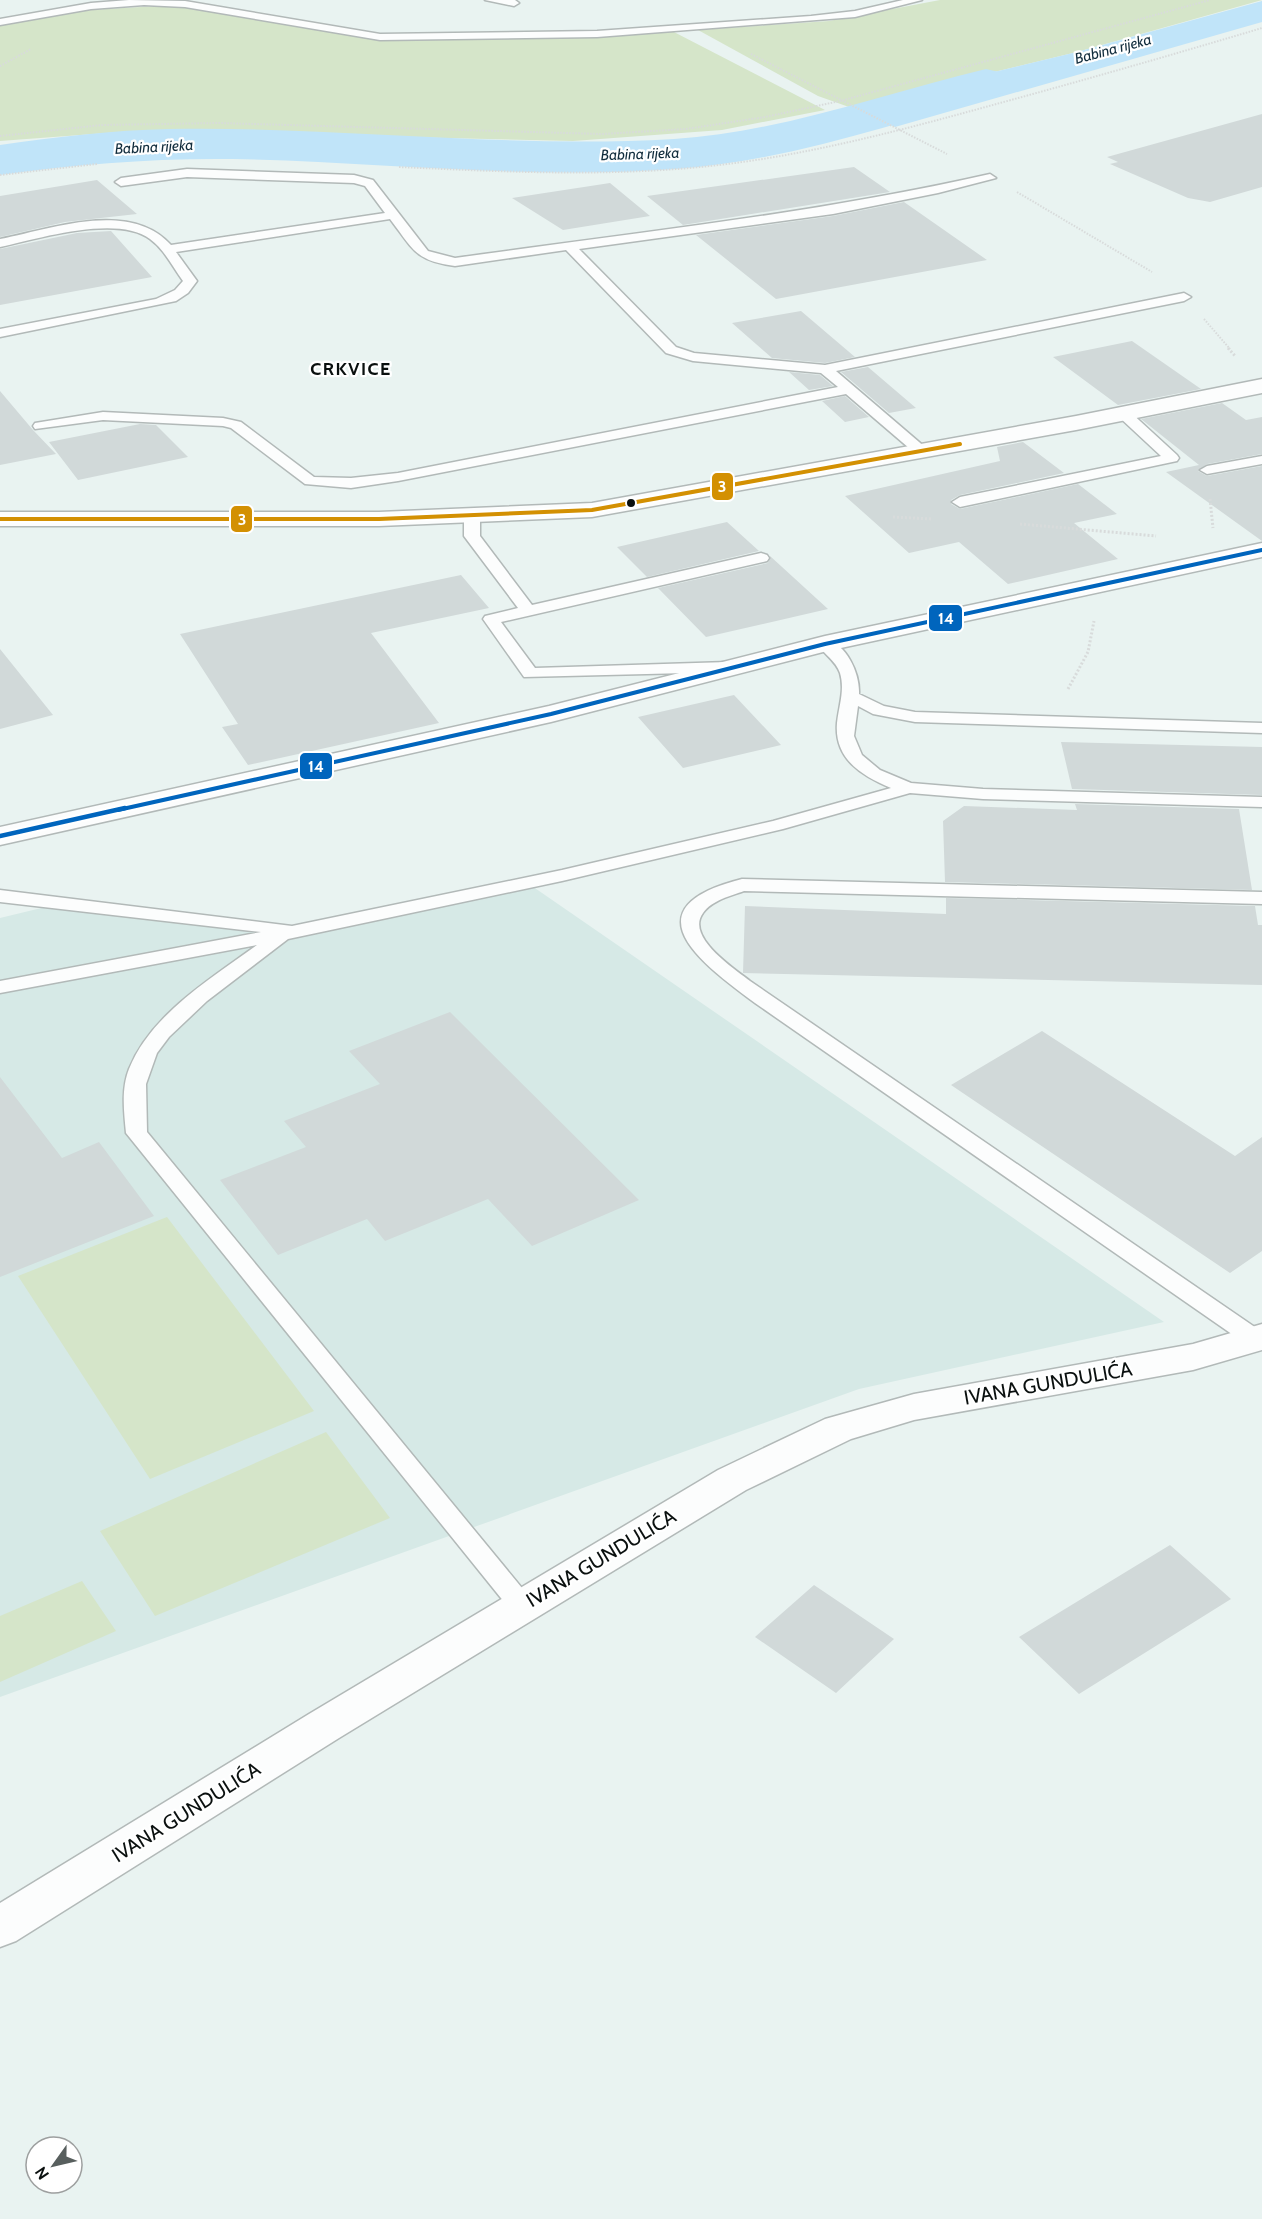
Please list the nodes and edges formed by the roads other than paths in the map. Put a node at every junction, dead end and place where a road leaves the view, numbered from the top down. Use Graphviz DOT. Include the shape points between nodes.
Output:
graph roads {
  1 [pos="490,0"];
  2 [pos="917,0"];
  3 [pos="514,3"];
  4 [pos="0,22"];
  5 [pos="990,178"];
  6 [pos="121,182"];
  7 [pos="394,215"];
  8 [pos="0,243"];
  9 [pos="569,246"];
  10 [pos="166,250"];
  11 [pos="1184,297"];
  12 [pos="0,333"];
  13 [pos="825,369"];
  14 [pos="1262,386"];
  15 [pos="849,389"];
  16 [pos="1123,414"];
  17 [pos="40,426"];
  18 [pos="921,451"];
  19 [pos="1262,460"];
  20 [pos="1207,471"];
  21 [pos="960,502"];
  22 [pos="472,517"];
  23 [pos="0,519"];
  24 [pos="1262,550"];
  25 [pos="761,558"];
  26 [pos="528,611"];
  27 [pos="825,644"];
  28 [pos="737,667"];
  29 [pos="852,697"];
  30 [pos="1262,728"];
  31 [pos="909,788"];
  32 [pos="1262,802"];
  33 [pos="0,836"];
  34 [pos="0,896"];
  35 [pos="1262,898"];
  36 [pos="292,933"];
  37 [pos="0,987"];
  38 [pos="1259,1338"];
  39 [pos="522,1606"];
  40 [pos="0,1928"];
  1 -- 3 [label="lane"];
  2 -- 4 [label="lane" via="811,19 562,34 380,37 185,4 144,2 91,6"];
  5 -- 9 [label="lane" via="809,214"];
  6 -- 7 [label="lane" via="187,173 354,179 369,183"];
  7 -- 9 [label="lane" via="423,254 438,260 455,262"];
  7 -- 10 [label="lane"];
  8 -- 10 [label="lane" via="97,226 120,226 150,232"];
  9 -- 13 [label="lane" via="671,350 693,357"];
  10 -- 12 [label="lane" via="190,281 174,297"];
  11 -- 13 [label="lane"];
  13 -- 15 [label="lane"];
  14 -- 16 [label="street"];
  15 -- 17 [label="lane" via="351,483 310,481 236,425 223,422 104,416"];
  15 -- 18 [label="lane"];
  16 -- 18 [label="street"];
  16 -- 21 [label="lane" via="1172,458"];
  18 -- 22 [label="street" via="592,510"];
  19 -- 20 [label="lane"];
  22 -- 23 [label="street"];
  22 -- 26 [label="lane" via="472,536"];
  24 -- 27 [label="street"];
  25 -- 26 [label="lane"];
  26 -- 28 [label="lane" via="491,619 530,672"];
  27 -- 28 [label="street"];
  27 -- 29 [label="lane" via="848,670"];
  28 -- 33 [label="street" via="551,714"];
  29 -- 30 [label="lane" via="879,710 915,717"];
  29 -- 31 [label="lane" via="846,725 849,752 872,774"];
  31 -- 32 [label="lane" via="983,794"];
  31 -- 36 [label="lane" via="841,810 610,865"];
  34 -- 36 [label="lane"];
  35 -- 38 [label="lane" via="742,885 706,900 694,912 688,928 691,940 702,953 762,999"];
  36 -- 37 [label="lane"];
  36 -- 39 [label="lane" via="174,1019 152,1043 139,1069 134,1100 137,1133"];
  38 -- 39 [label="street, IVANA GUNDULIĆA" via="1193,1357 914,1407 838,1429 732,1480"];
  39 -- 40 [label="street, IVANA GUNDULIĆA"];
}
